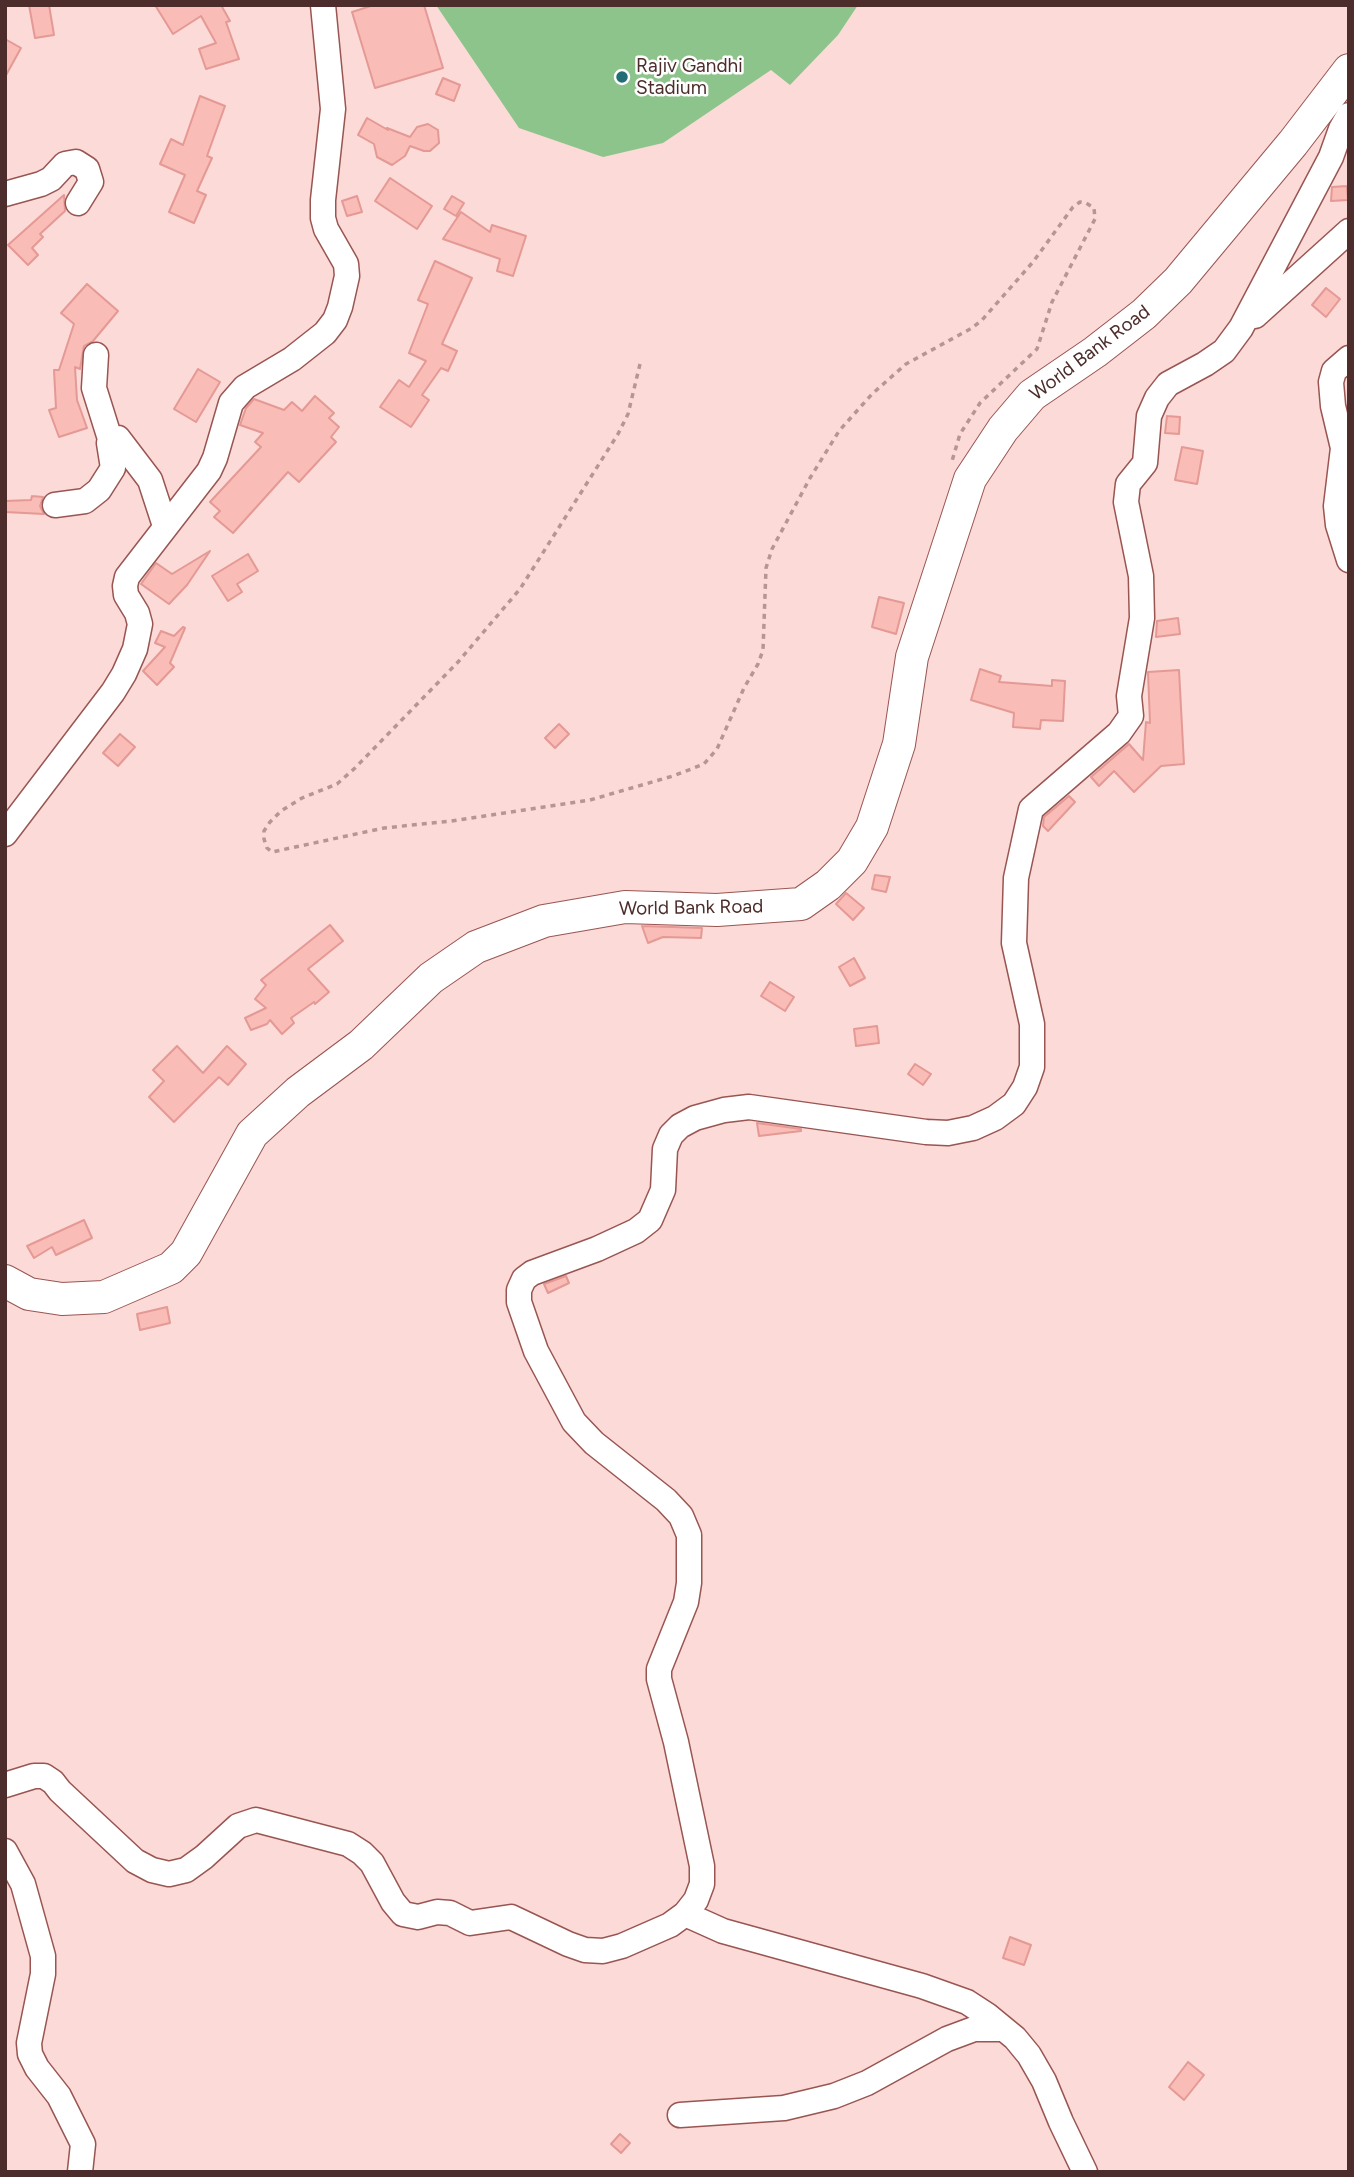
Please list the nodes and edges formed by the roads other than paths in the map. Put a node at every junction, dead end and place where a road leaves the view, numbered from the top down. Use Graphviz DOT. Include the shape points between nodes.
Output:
graph roads {
  1 [pos="323,5"];
  2 [pos="1349,70"];
  3 [pos="1349,115"];
  4 [pos="5,194"];
  5 [pos="78,203"];
  6 [pos="1349,231"];
  7 [pos="1241,328"];
  8 [pos="96,355"];
  9 [pos="1349,358"];
  10 [pos="110,439"];
  11 [pos="55,505"];
  12 [pos="166,526"];
  13 [pos="1349,560"];
  14 [pos="5,834"];
  15 [pos="5,1281"];
  16 [pos="5,1784"];
  17 [pos="5,1851"];
  18 [pos="685,1914"];
  19 [pos="1004,2029"];
  20 [pos="680,2115"];
  21 [pos="79,2172"];
  22 [pos="1086,2172"];
  1 -- 12 [label="street" via="333,109 323,218 346,264 340,307 325,333 310,346 236,396 209,471"];
  2 -- 15 [label="main road, World Bank Road" via="1178,281 1096,352 1032,395 970,479 912,657 899,744 872,827 852,861 828,885 801,904 717,910 625,907 544,921 477,947 430,978 361,1045 298,1091 252,1133 186,1253 171,1268 104,1297 62,1299 29,1294"];
  3 -- 7 [label="street"];
  4 -- 5 [label="street" via="41,184 65,164 76,162 87,169 91,183"];
  6 -- 7 [label="street"];
  7 -- 18 [label="street" via="1224,351 1168,384 1157,398 1149,416 1145,463 1128,484 1126,502 1141,576 1143,618 1129,696 1131,716 1119,733 1031,809 1016,878 1014,943 1032,1024 1032,1067 1014,1104 984,1123 948,1133 749,1107 695,1118 680,1126 668,1142 663,1190 650,1220 597,1249 531,1273 519,1290 536,1351 575,1422 594,1443 666,1500 681,1516 689,1535 686,1602 659,1669 702,1866 702,1884"];
  8 -- 10 [label="street" via="94,388"];
  9 -- 13 [label="street" via="1334,371 1331,382 1343,448 1336,506"];
  10 -- 11 [label="street" via="113,468 99,490 85,501"];
  10 -- 12 [label="street" via="118,438 125,445 150,480"];
  12 -- 14 [label="street" via="127,578 126,595 140,624 124,674"];
  16 -- 18 [label="street" via="44,1776 135,1861 169,1874 186,1870 238,1826 256,1820 348,1844 372,1863 403,1914 450,1913 470,1923 511,1917 568,1944 603,1951 670,1925"];
  17 -- 21 [label="street" via="23,1884 43,1956 30,2054 59,2096 83,2144"];
  18 -- 19 [label="street" via="723,1931 967,2002"];
  19 -- 20 [label="street" via="974,2029 947,2039 834,2096 784,2108"];
  19 -- 22 [label="street" via="1029,2055 1044,2081"];
}
